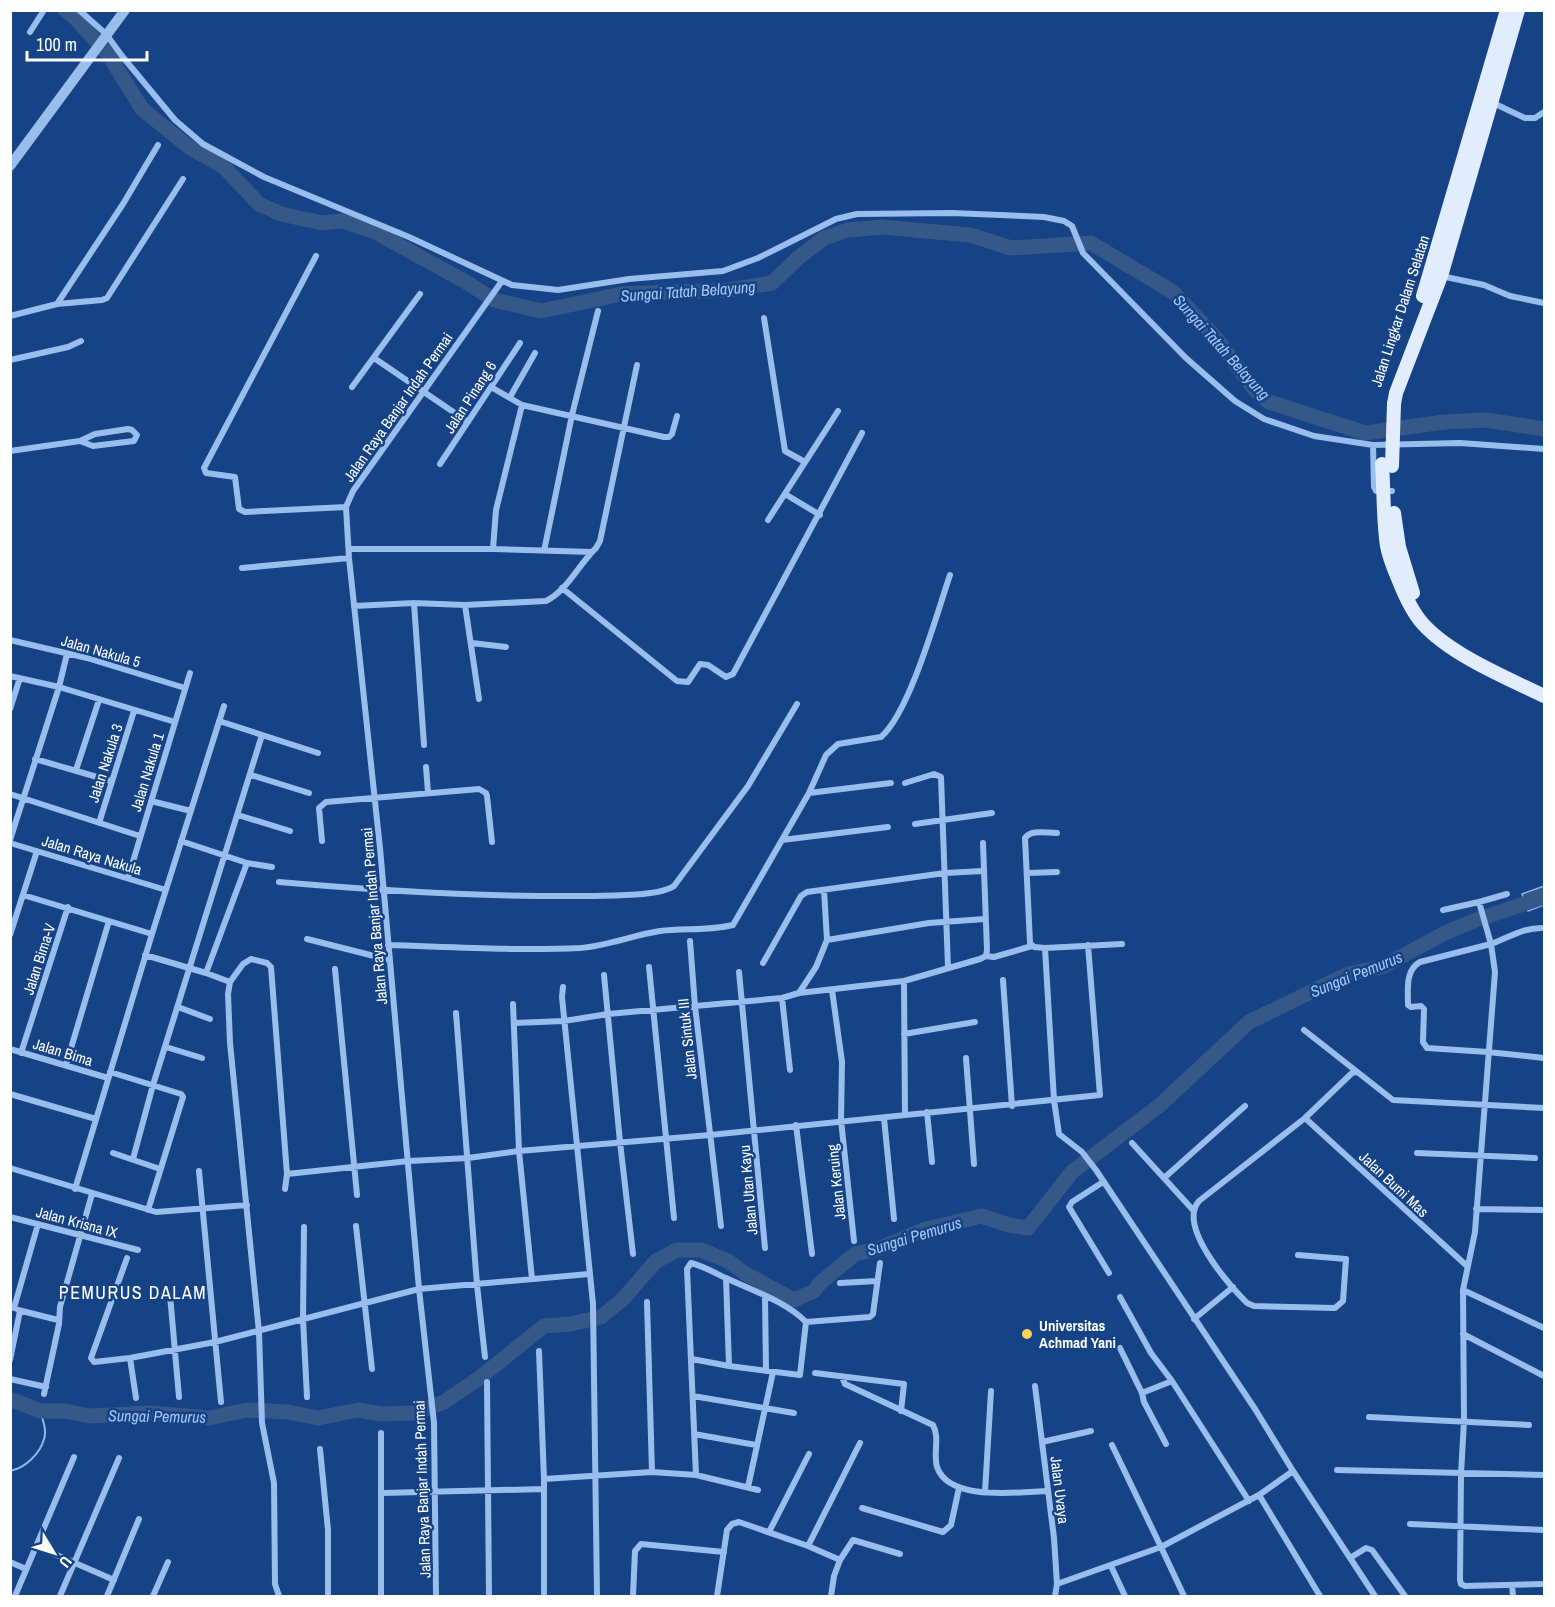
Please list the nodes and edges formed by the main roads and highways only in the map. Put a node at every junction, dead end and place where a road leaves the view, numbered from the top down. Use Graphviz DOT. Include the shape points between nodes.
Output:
graph roads {
  1 [pos="1507,10"];
  2 [pos="1518,10"];
  3 [pos="1390,404"];
  4 [pos="1396,558"];
  5 [pos="1545,688"];
  6 [pos="1545,696"];
  1 -- 3 [label="main road, Jalan Lingkar Dalam Selatan"];
  2 -- 3 [label="main road, Jalan Lingkar Dalam Selatan" via="1441,276"];
  3 -- 4 [label="main road, Jalan Lingkar Dalam Selatan, bridge" via="1388,491"];
  4 -- 5 [label="main road, Jalan Lingkar Dalam Selatan" via="1414,596 1441,631"];
  4 -- 6 [label="main road, Jalan Lingkar Dalam Selatan" via="1405,595 1416,616 1439,639 1497,674"];
}
